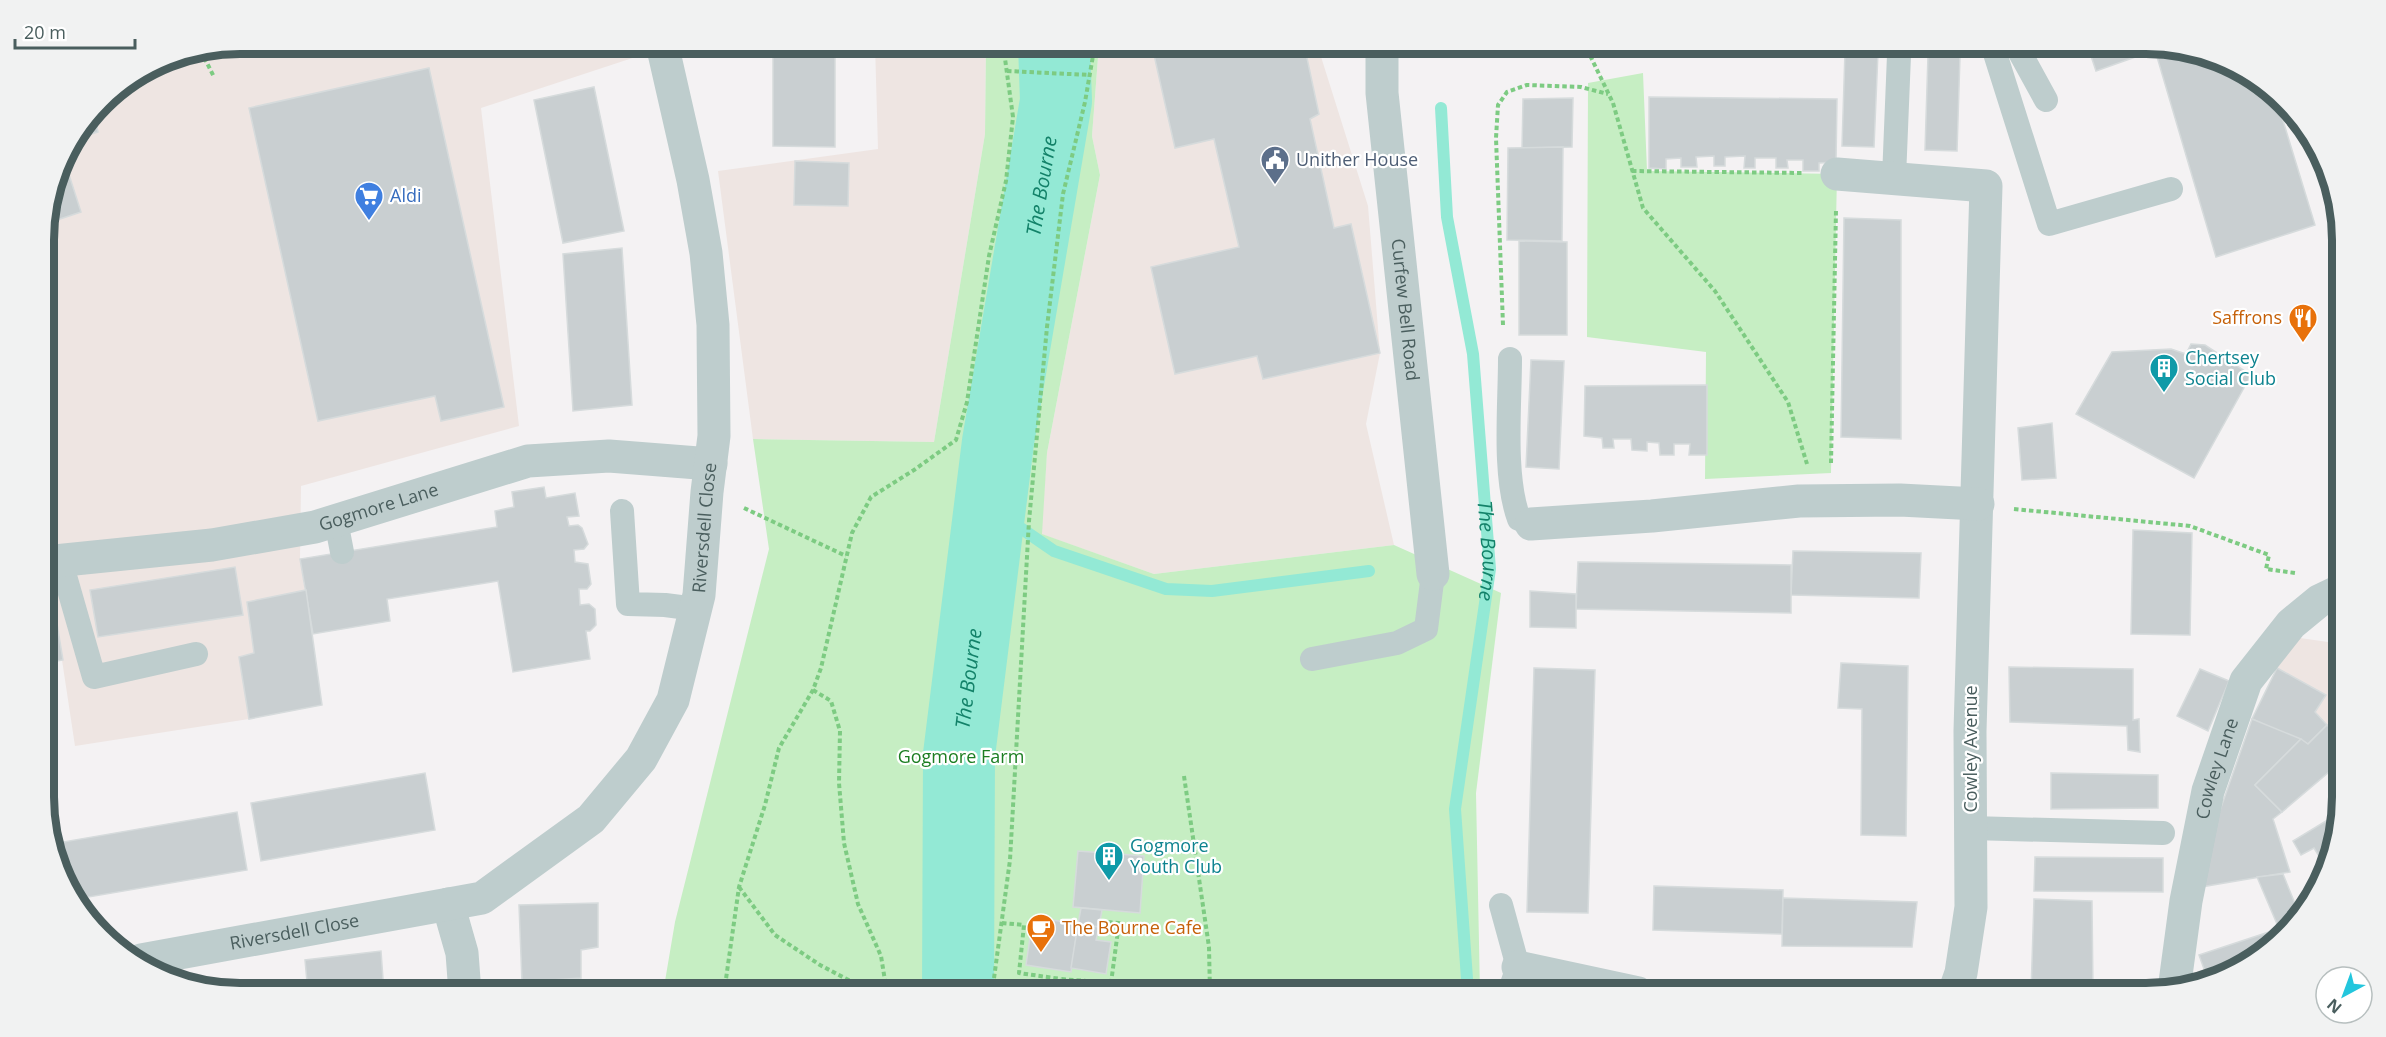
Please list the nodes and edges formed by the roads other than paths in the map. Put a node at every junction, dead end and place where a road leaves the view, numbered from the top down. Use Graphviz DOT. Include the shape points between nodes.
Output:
graph roads {
  1 [pos="664,54"];
  2 [pos="1382,54"];
  3 [pos="1995,54"];
  4 [pos="2021,54"];
  5 [pos="1899,55"];
  6 [pos="2046,100"];
  7 [pos="1837,174"];
  8 [pos="1894,178"];
  9 [pos="2171,189"];
  10 [pos="1510,359"];
  11 [pos="711,464"];
  12 [pos="1978,504"];
  13 [pos="622,511"];
  14 [pos="1531,524"];
  15 [pos="54,562"];
  16 [pos="54,565"];
  17 [pos="1433,574"];
  18 [pos="2332,595"];
  19 [pos="696,609"];
  20 [pos="196,654"];
  21 [pos="1312,659"];
  22 [pos="1971,828"];
  23 [pos="2163,833"];
  24 [pos="448,904"];
  25 [pos="1502,905"];
  26 [pos="148,959"];
  27 [pos="1513,980"];
  28 [pos="2176,980"];
  29 [pos="464,983"];
  30 [pos="1542,983"];
  31 [pos="1958,983"];
  1 -- 11 [label="street, Riversdell Close" via="706,253 713,325"];
  2 -- 17 [label="street, Curfew Bell Road" via="1382,93"];
  3 -- 9 [label="lane" via="2049,224"];
  4 -- 6 [label="lane"];
  5 -- 8 [label="lane"];
  7 -- 8 [label="street, Cowley Avenue"];
  8 -- 12 [label="street, Cowley Avenue" via="1986,186"];
  10 -- 14 [label="lane" via="1510,479 1519,519"];
  11 -- 15 [label="street, Gogmore Lane" via="609,456 528,461 339,536 315,527 212,545"];
  11 -- 19 [label="street, Riversdell Close"];
  12 -- 14 [label="street" via="1799,501"];
  12 -- 22 [label="street, Cowley Avenue" via="1970,731"];
  13 -- 19 [label="lane" via="628,604"];
  16 -- 20 [label="lane" via="94,677"];
  17 -- 21 [label="lane" via="1426,629 1397,643"];
  18 -- 28 [label="street, Cowley Lane" via="2291,624 2246,681 2208,791 2186,901"];
  19 -- 24 [label="street, Riversdell Close" via="673,700 641,759 591,819 482,898"];
  22 -- 23 [label="lane"];
  22 -- 31 [label="street, Cowley Avenue" via="1971,907"];
  24 -- 26 [label="street, Riversdell Close"];
  24 -- 29 [label="street" via="462,953"];
  25 -- 27 [label="lane"];
  27 -- 30 [label="street"];
}
